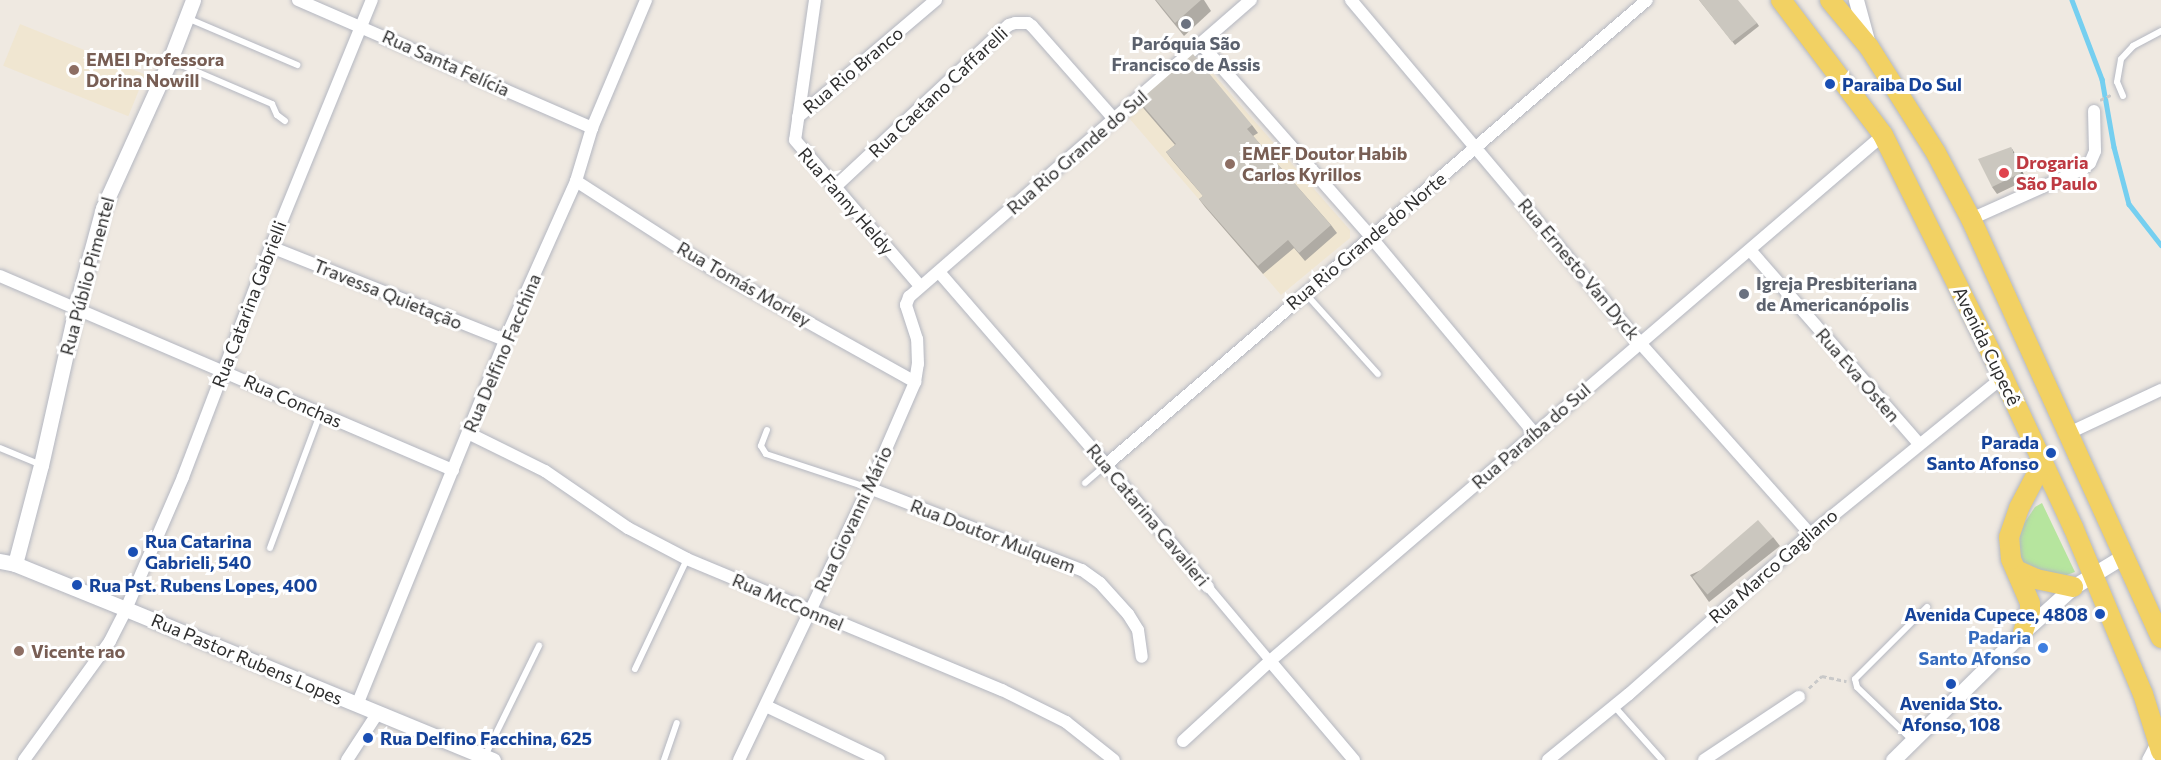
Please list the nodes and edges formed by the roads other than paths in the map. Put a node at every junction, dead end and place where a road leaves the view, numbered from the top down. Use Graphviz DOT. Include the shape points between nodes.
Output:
graph roads {
  1 [pos="194,0"];
  2 [pos="298,0"];
  3 [pos="372,0"];
  4 [pos="646,0"];
  5 [pos="814,0"];
  6 [pos="936,0"];
  7 [pos="1251,0"];
  8 [pos="1351,0"];
  9 [pos="1647,0"];
  10 [pos="1781,0"];
  11 [pos="1830,0"];
  12 [pos="1856,0"];
  13 [pos="187,18"];
  14 [pos="361,25"];
  15 [pos="2161,32"];
  16 [pos="1201,44"];
  17 [pos="1869,46"];
  18 [pos="170,60"];
  19 [pos="297,65"];
  20 [pos="2123,96"];
  21 [pos="2096,107"];
  22 [pos="798,117"];
  23 [pos="1115,120"];
  24 [pos="285,121"];
  25 [pos="592,128"];
  26 [pos="1883,135"];
  27 [pos="1478,147"];
  28 [pos="576,181"];
  29 [pos="835,187"];
  30 [pos="1971,219"];
  31 [pos="1370,236"];
  32 [pos="271,247"];
  33 [pos="1750,250"];
  34 [pos="939,272"];
  35 [pos="0,276"];
  36 [pos="920,286"];
  37 [pos="1305,293"];
  38 [pos="906,305"];
  39 [pos="76,308"];
  40 [pos="505,340"];
  41 [pos="1640,343"];
  42 [pos="224,370"];
  43 [pos="1378,374"];
  44 [pos="2003,377"];
  45 [pos="915,382"];
  46 [pos="2161,390"];
  47 [pos="320,413"];
  48 [pos="767,430"];
  49 [pos="468,433"];
  50 [pos="2069,433"];
  51 [pos="1535,434"];
  52 [pos="1919,444"];
  53 [pos="0,448"];
  54 [pos="2042,464"];
  55 [pos="41,465"];
  56 [pos="1106,465"];
  57 [pos="453,470"];
  58 [pos="1085,483"];
  59 [pos="869,488"];
  60 [pos="1810,534"];
  61 [pos="270,548"];
  62 [pos="2125,555"];
  63 [pos="687,559"];
  64 [pos="8,563"];
  65 [pos="2016,570"];
  66 [pos="2092,574"];
  67 [pos="1208,587"];
  68 [pos="2073,587"];
  69 [pos="1927,607"];
  70 [pos="126,609"];
  71 [pos="810,611"];
  72 [pos="2023,632"];
  73 [pos="2161,638"];
  74 [pos="539,646"];
  75 [pos="1142,657"];
  76 [pos="1270,661"];
  77 [pos="635,669"];
  78 [pos="1799,697"];
  79 [pos="357,705"];
  80 [pos="766,706"];
  81 [pos="1614,706"];
  82 [pos="377,714"];
  83 [pos="677,723"];
  84 [pos="1183,741"];
  85 [pos="1912,741"];
  86 [pos="2160,746"];
  87 [pos="489,759"];
  88 [pos="24,760"];
  89 [pos="347,760"];
  90 [pos="664,760"];
  91 [pos="739,760"];
  92 [pos="879,760"];
  93 [pos="1114,760"];
  94 [pos="1354,760"];
  95 [pos="1548,760"];
  96 [pos="1662,760"];
  97 [pos="1704,760"];
  98 [pos="1893,760"];
  99 [pos="2148,760"];
  1 -- 13 [label="street, Rua Públio Pimentel"];
  2 -- 14 [label="street, Rua Santa Felícia"];
  3 -- 14 [label="street, Rua Catarina Gabrielli"];
  4 -- 25 [label="street, Rua Delfino Facchina"];
  5 -- 22 [label="street, Rua Fanny Heldy"];
  6 -- 22 [label="street, Rua Rio Branco"];
  7 -- 16 [label="street, Rua Rio Grande do Sul"];
  8 -- 27 [label="street, Rua Ernesto Van Dyck"];
  9 -- 27 [label="street, Rua Rio Grande do Norte"];
  10 -- 26 [label="main road, Avenida Cupecê"];
  11 -- 17 [label="main road, Avenida Cupecê"];
  12 -- 17 [label="street"];
  13 -- 18 [label="street, Rua Públio Pimentel"];
  13 -- 19 [label="lane"];
  14 -- 25 [label="street, Rua Santa Felícia"];
  14 -- 32 [label="street, Rua Catarina Gabrielli"];
  15 -- 20 [label="lane" via="2133,46 2121,59 2117,82"];
  16 -- 23 [label="street, Rua Rio Grande do Sul"];
  16 -- 31 [label="street"];
  17 -- 30 [label="main road, Avenida Cupecê" via="1936,153"];
  18 -- 24 [label="lane" via="272,104"];
  18 -- 39 [label="street, Rua Públio Pimentel" via="103,208"];
  21 -- 30 [label="street" via="2095,151 2084,169"];
  22 -- 29 [label="street, Rua Fanny Heldy" via="798,146"];
  23 -- 29 [label="street, Rua Caetano Caffarelli" via="1032,26 1016,23 1009,25"];
  23 -- 34 [label="street, Rua Rio Grande do Sul"];
  25 -- 28 [label="street, Rua Delfino Facchina"];
  26 -- 33 [label="street, Rua Paraíba do Sul"];
  26 -- 44 [label="main road, Avenida Cupecê"];
  27 -- 31 [label="street, Rua Rio Grande do Norte"];
  27 -- 41 [label="street, Rua Ernesto Van Dyck"];
  28 -- 40 [label="street, Rua Delfino Facchina"];
  28 -- 45 [label="street, Rua Tomás Morley" via="711,268"];
  29 -- 36 [label="street, Rua Fanny Heldy"];
  30 -- 50 [label="main road, Avenida Cupecê"];
  31 -- 37 [label="street, Rua Rio Grande do Norte"];
  31 -- 51 [label="street"];
  32 -- 40 [label="street, Travessa Quietação"];
  32 -- 42 [label="street, Rua Catarina Gabrielli"];
  33 -- 41 [label="street, Rua Paraíba do Sul"];
  33 -- 52 [label="street, Rua Eva Osten"];
  34 -- 36 [label="street, Rua Rio Grande do Sul"];
  34 -- 56 [label="street, Rua Catarina Cavalieri"];
  35 -- 39 [label="street, Rua Conchas"];
  36 -- 38 [label="street, Rua Rio Grande do Sul"];
  37 -- 43 [label="lane"];
  37 -- 56 [label="street, Rua Rio Grande do Norte"];
  38 -- 45 [label="street, Rua Giovanni Mário" via="917,339"];
  39 -- 42 [label="street, Rua Conchas"];
  39 -- 55 [label="street, Rua Públio Pimentel"];
  40 -- 49 [label="street, Rua Delfino Facchina"];
  41 -- 51 [label="street, Rua Paraíba do Sul"];
  41 -- 60 [label="street, Rua Ernesto Van Dyck"];
  42 -- 47 [label="street, Rua Conchas"];
  42 -- 70 [label="street, Rua Catarina Gabrielli"];
  44 -- 52 [label="street, Rua Marco Gagliano"];
  44 -- 54 [label="main road, Avenida Cupecê"];
  45 -- 59 [label="street, Rua Giovanni Mário"];
  46 -- 50 [label="street"];
  47 -- 57 [label="street, Rua Conchas"];
  47 -- 61 [label="lane"];
  48 -- 59 [label="lane" via="761,446 763,453"];
  49 -- 57 [label="street, Rua Delfino Facchina"];
  49 -- 63 [label="street, Rua McConnel" via="545,471 628,528"];
  50 -- 62 [label="main road, Avenida Cupecê"];
  51 -- 76 [label="street, Rua Paraíba do Sul"];
  52 -- 60 [label="street, Rua Marco Gagliano"];
  53 -- 55 [label="lane"];
  54 -- 65 [label="main road" via="2011,530 2009,550"];
  54 -- 66 [label="main road, Avenida Cupecê"];
  55 -- 64 [label="street, Rua Públio Pimentel"];
  56 -- 58 [label="lane, Rua Rio Grande do Norte"];
  56 -- 67 [label="street, Rua Catarina Cavalieri"];
  57 -- 79 [label="street, Rua Delfino Facchina"];
  59 -- 71 [label="street, Rua Giovanni Mário"];
  59 -- 75 [label="street, Rua Doutor Mulquem" via="1082,570 1100,583 1128,614 1138,630"];
  60 -- 81 [label="street, Rua Marco Gagliano"];
  62 -- 66 [label="street"];
  62 -- 73 [label="main road, Avenida Cupecê"];
  63 -- 71 [label="street, Rua McConnel"];
  63 -- 77 [label="lane"];
  64 -- 70 [label="street, Rua Pastor Rubens Lopes"];
  65 -- 68 [label="main road"];
  65 -- 72 [label="main road" via="2030,603"];
  66 -- 68 [label="street"];
  66 -- 86 [label="main road, Avenida Cupecê" via="2143,694"];
  67 -- 76 [label="street, Rua Catarina Cavalieri"];
  68 -- 72 [label="street"];
  69 -- 85 [label="lane" via="1856,676 1855,683"];
  70 -- 79 [label="street, Rua Pastor Rubens Lopes"];
  70 -- 88 [label="street, Rua Catarina Gabrielli" via="110,641"];
  71 -- 80 [label="street, Rua Giovanni Mário"];
  71 -- 93 [label="street, Rua McConnel" via="1002,690 1066,722"];
  72 -- 85 [label="street"];
  74 -- 87 [label="lane"];
  76 -- 84 [label="street, Rua Paraíba do Sul"];
  76 -- 94 [label="street, Rua Catarina Cavalieri"];
  78 -- 97 [label="street"];
  79 -- 82 [label="street, Rua Pastor Rubens Lopes"];
  80 -- 91 [label="street, Rua Giovanni Mário"];
  80 -- 92 [label="street"];
  81 -- 95 [label="street, Rua Marco Gagliano"];
  81 -- 96 [label="lane"];
  82 -- 87 [label="street, Rua Pastor Rubens Lopes"];
  82 -- 89 [label="street"];
  83 -- 90 [label="lane"];
  85 -- 98 [label="street"];
  86 -- 99 [label="street"];
}
